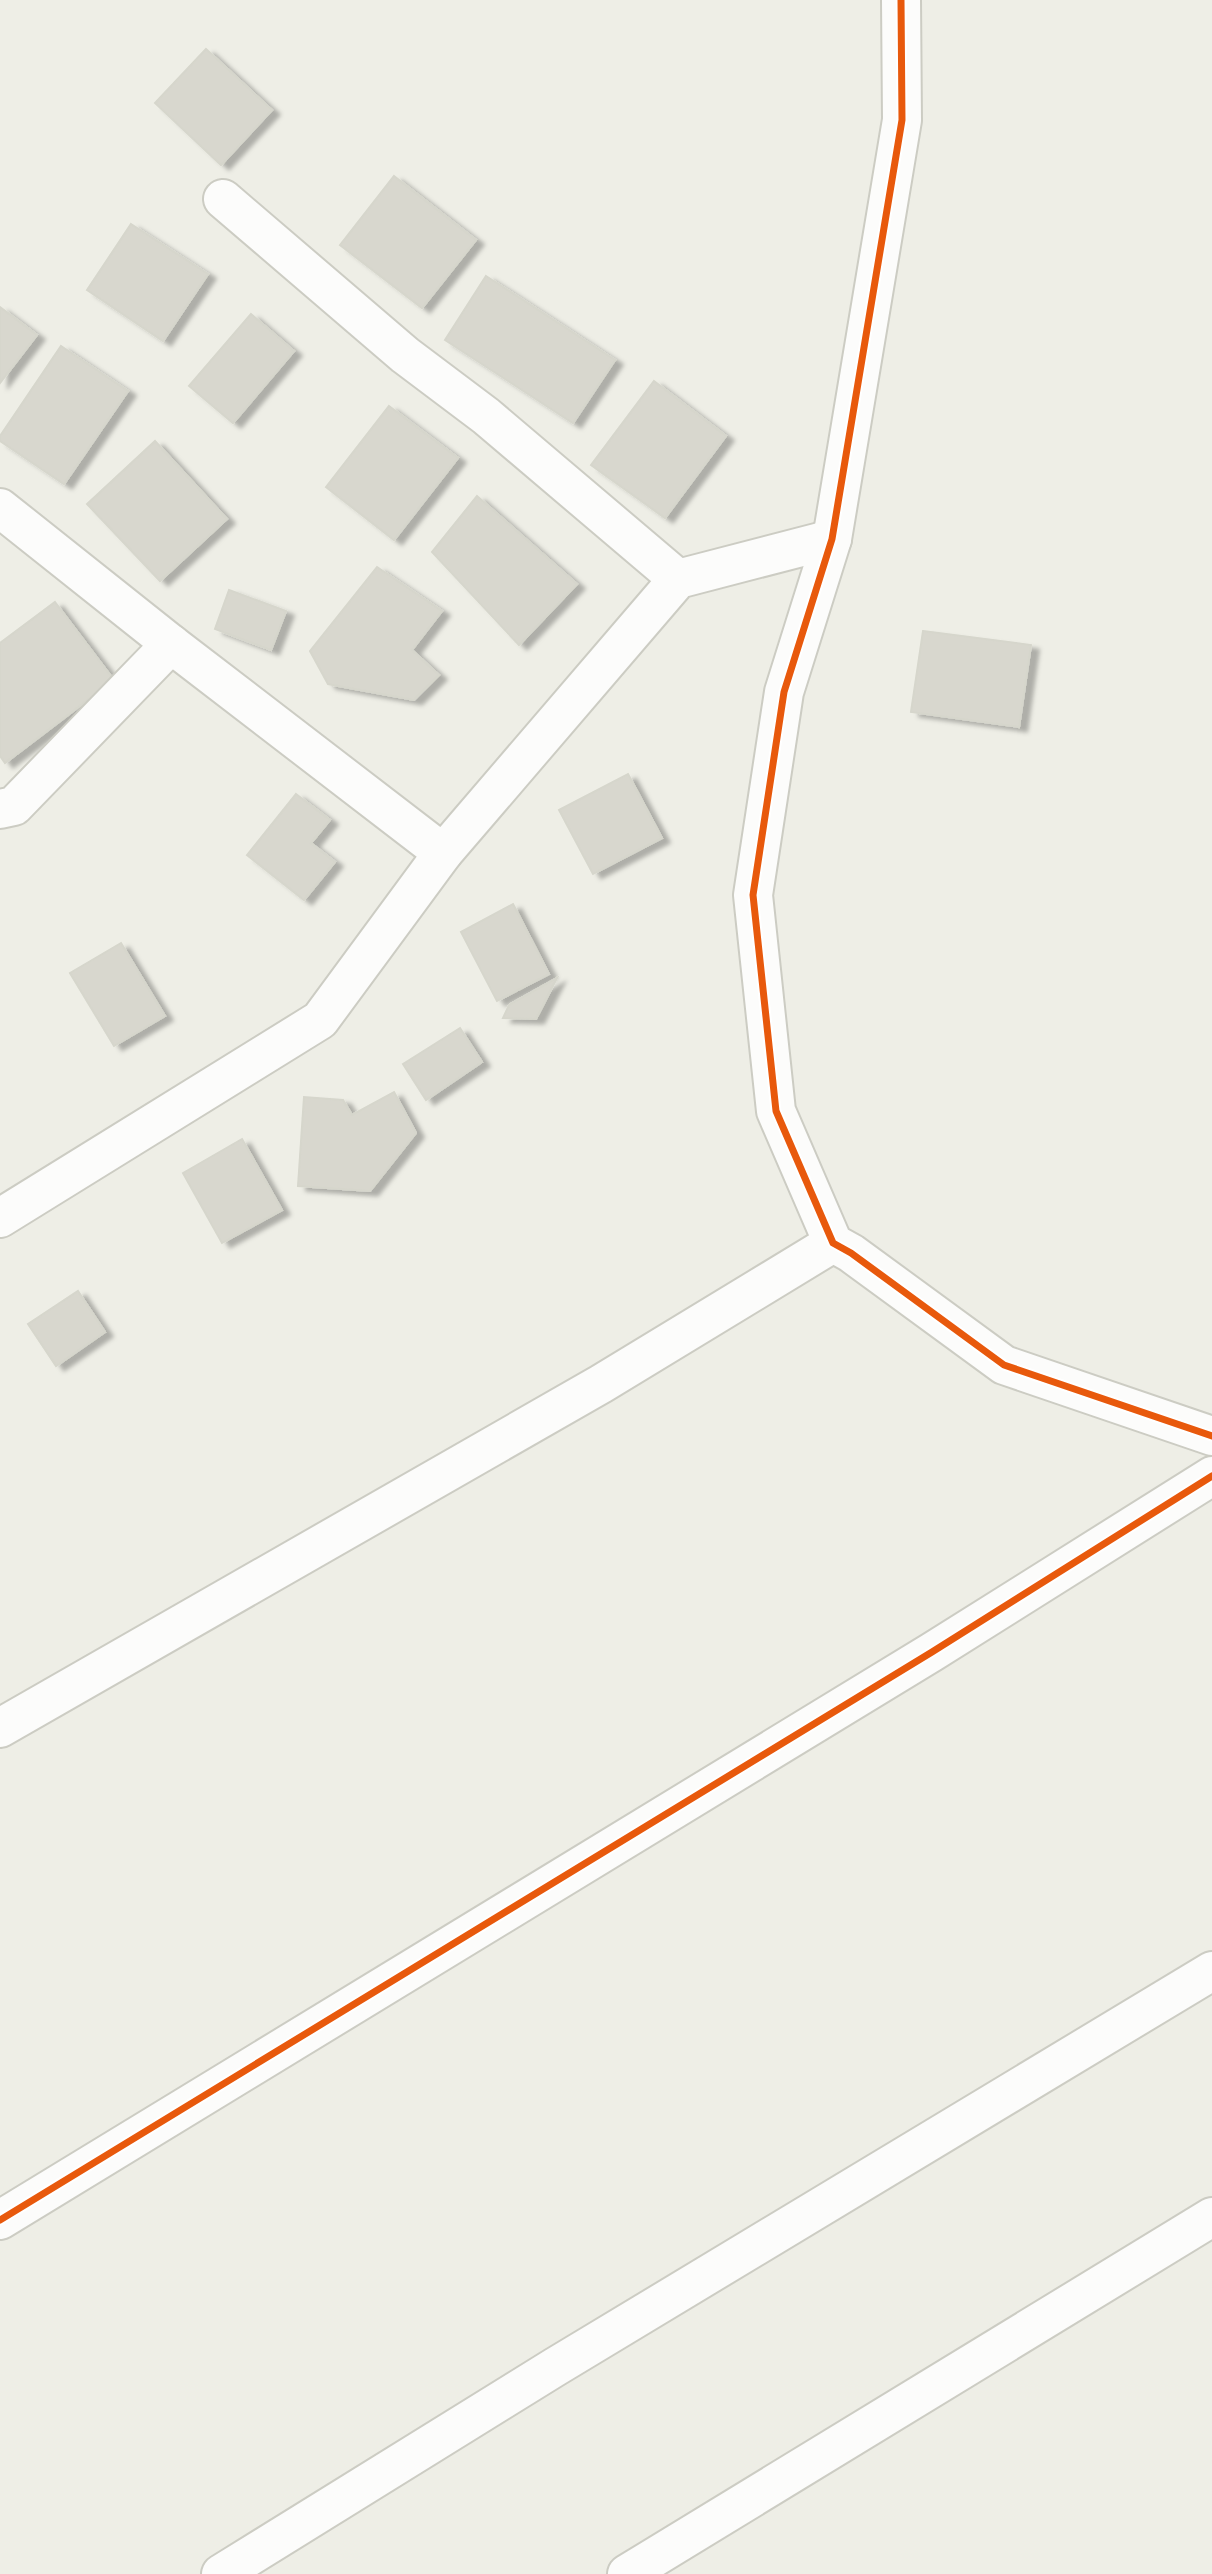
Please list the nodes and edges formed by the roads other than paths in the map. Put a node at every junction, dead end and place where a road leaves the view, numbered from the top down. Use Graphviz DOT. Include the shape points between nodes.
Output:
graph roads {
  1 [pos="901,0"];
  2 [pos="223,199"];
  3 [pos="0,508"];
  4 [pos="832,539"];
  5 [pos="678,579"];
  6 [pos="171,644"];
  7 [pos="0,809"];
  8 [pos="443,853"];
  9 [pos="0,1218"];
  10 [pos="833,1243"];
  11 [pos="1212,1436"];
  12 [pos="1212,1476"];
  13 [pos="0,1728"];
  14 [pos="1212,1971"];
  15 [pos="1212,2217"];
  16 [pos="0,2220"];
  17 [pos="221,2574"];
  18 [pos="628,2574"];
  1 -- 4 [label="street" via="902,120"];
  2 -- 5 [label="street"];
  3 -- 6 [label="street"];
  4 -- 5 [label="street"];
  4 -- 10 [label="street" via="784,692 754,895 776,1111"];
  5 -- 8 [label="street"];
  6 -- 7 [label="street" via="14,806"];
  6 -- 8 [label="street"];
  8 -- 9 [label="street" via="320,1020"];
  10 -- 11 [label="street" via="1004,1364"];
  10 -- 13 [label="street" via="601,1384"];
  12 -- 16 [label="street" via="920,1660"];
  14 -- 17 [label="street"];
  15 -- 18 [label="street"];
}
